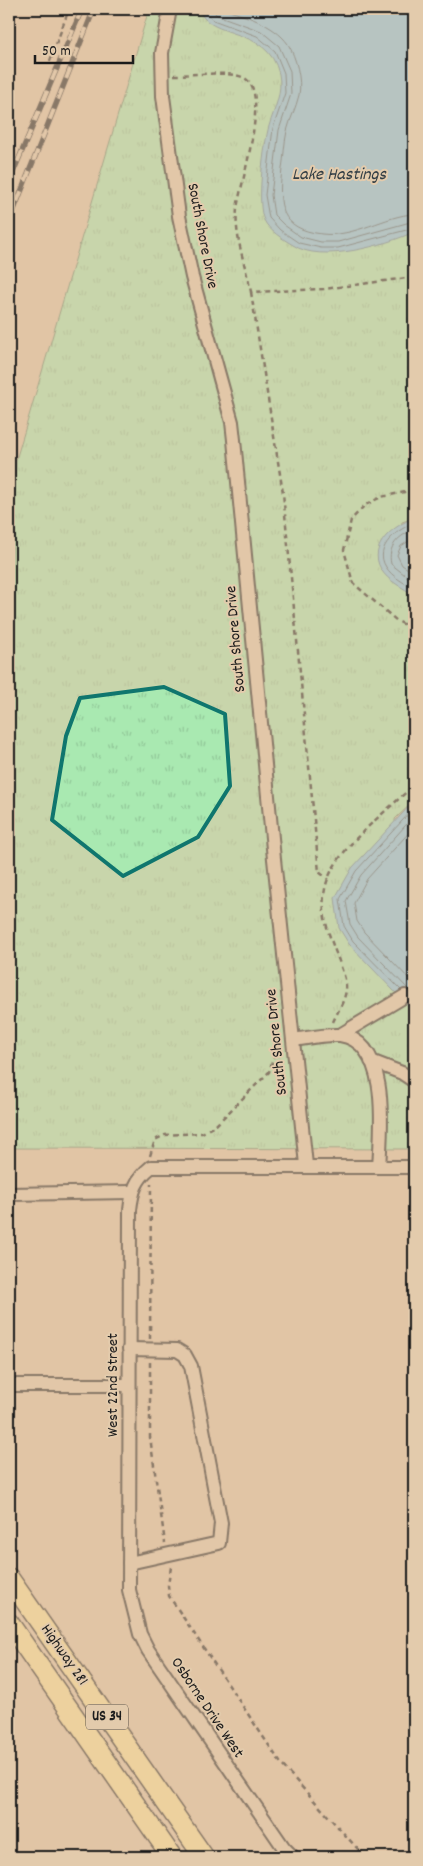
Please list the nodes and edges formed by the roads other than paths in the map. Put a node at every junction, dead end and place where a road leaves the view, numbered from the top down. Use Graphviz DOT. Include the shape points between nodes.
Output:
graph roads {
  1 [pos="170,9"];
  2 [pos="405,996"];
  3 [pos="334,1036"];
  4 [pos="294,1040"];
  5 [pos="371,1061"];
  6 [pos="414,1081"];
  7 [pos="306,1165"];
  8 [pos="379,1166"];
  9 [pos="414,1166"];
  10 [pos="132,1192"];
  11 [pos="9,1194"];
  12 [pos="129,1349"];
  13 [pos="9,1385"];
  14 [pos="129,1385"];
  15 [pos="129,1563"];
  16 [pos="9,1578"];
  17 [pos="9,1623"];
  18 [pos="172,1857"];
  19 [pos="204,1857"];
  20 [pos="293,1857"];
  1 -- 4 [label="street, South Shore Drive" via="162,53 163,96 179,216 192,277 232,422"];
  2 -- 3 [label="street"];
  3 -- 4 [label="street"];
  3 -- 5 [label="street" via="352,1040"];
  4 -- 7 [label="street, South Shore Drive"];
  5 -- 6 [label="street"];
  5 -- 8 [label="street" via="382,1100"];
  7 -- 8 [label="street"];
  7 -- 10 [label="street" via="151,1167 136,1182"];
  8 -- 9 [label="street"];
  10 -- 11 [label="street"];
  10 -- 12 [label="street, West 22nd Street"];
  12 -- 14 [label="street, West 22nd Street"];
  12 -- 15 [label="street" via="177,1350 185,1355 191,1366 221,1523 219,1543"];
  13 -- 14 [label="street"];
  14 -- 15 [label="street, West 22nd Street"];
  15 -- 20 [label="street, Osborne Drive West" via="129,1590 140,1634 148,1650"];
  16 -- 19 [label="highway, Highway 281 / US 34"];
  17 -- 18 [label="highway, Highway 281 / US 34"];
}
